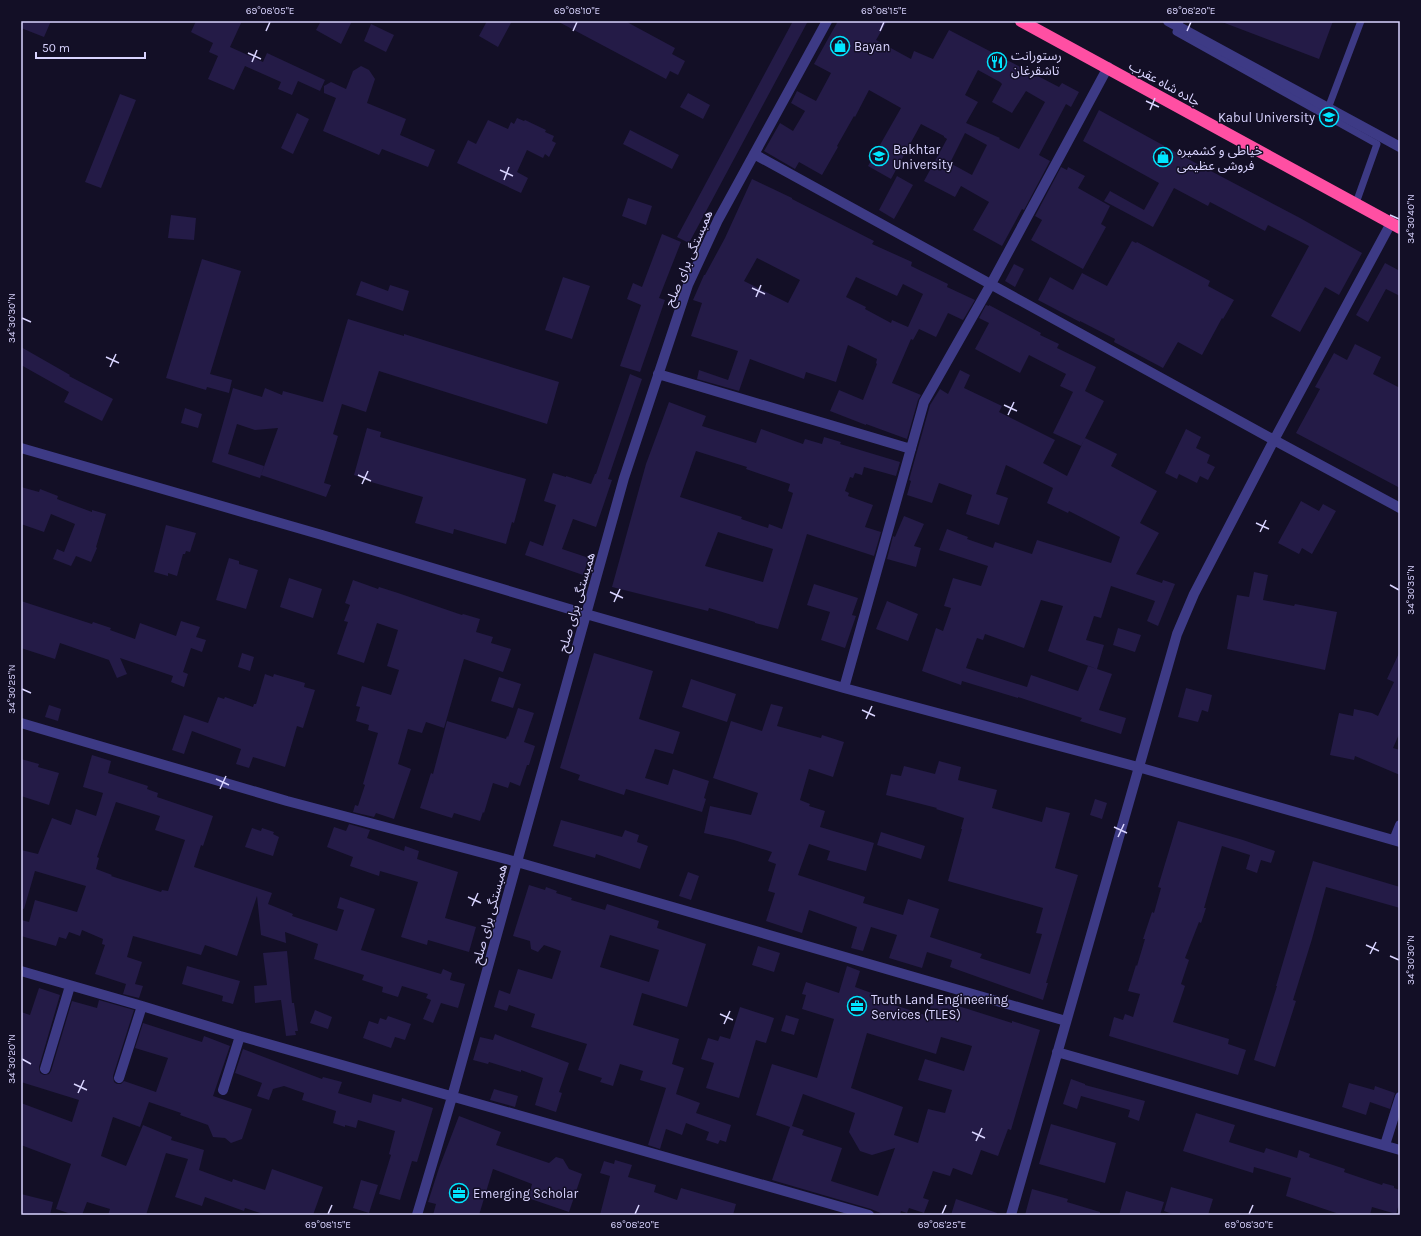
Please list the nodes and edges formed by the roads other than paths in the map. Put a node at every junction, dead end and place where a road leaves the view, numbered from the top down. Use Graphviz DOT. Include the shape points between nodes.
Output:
graph roads {
  1 [pos="827,21"];
  2 [pos="1021,21"];
  3 [pos="1168,21"];
  4 [pos="1180,21"];
  5 [pos="1361,21"];
  6 [pos="1108,68"];
  7 [pos="1325,115"];
  8 [pos="1400,147"];
  9 [pos="754,154"];
  10 [pos="1356,204"];
  11 [pos="1396,226"];
  12 [pos="991,284"];
  13 [pos="658,374"];
  14 [pos="1274,440"];
  15 [pos="21,448"];
  16 [pos="911,449"];
  17 [pos="1400,508"];
  18 [pos="586,614"];
  19 [pos="844,688"];
  20 [pos="21,723"];
  21 [pos="1138,767"];
  22 [pos="1400,825"];
  23 [pos="1397,841"];
  24 [pos="516,862"];
  25 [pos="21,971"];
  26 [pos="70,986"];
  27 [pos="142,1006"];
  28 [pos="1066,1021"];
  29 [pos="240,1036"];
  30 [pos="1057,1052"];
  31 [pos="45,1069"];
  32 [pos="119,1078"];
  33 [pos="224,1090"];
  34 [pos="1400,1096"];
  35 [pos="452,1097"];
  36 [pos="1385,1145"];
  37 [pos="1400,1150"];
  38 [pos="417,1215"];
  39 [pos="869,1215"];
  40 [pos="1011,1215"];
  1 -- 9 [label="street, همبستگی برای صلح"];
  2 -- 6 [label="highway, جاده شاه عقرب"];
  3 -- 8 [label="street"];
  4 -- 7 [label="lane" via="1176,32"];
  5 -- 7 [label="lane"];
  6 -- 10 [label="highway, جاده شاه عقرب"];
  6 -- 12 [label="street"];
  7 -- 10 [label="lane" via="1377,144"];
  9 -- 12 [label="street"];
  9 -- 13 [label="street, همبستگی برای صلح" via="718,220 688,284"];
  10 -- 11 [label="highway, جاده شاه عقرب"];
  11 -- 14 [label="street"];
  12 -- 14 [label="street"];
  12 -- 16 [label="street" via="924,402"];
  13 -- 16 [label="street"];
  13 -- 18 [label="street, همبستگی برای صلح" via="624,478"];
  14 -- 17 [label="street"];
  14 -- 21 [label="street" via="1194,594 1177,634"];
  15 -- 18 [label="street"];
  16 -- 19 [label="street"];
  18 -- 19 [label="street"];
  18 -- 24 [label="street, همبستگی برای صلح"];
  19 -- 21 [label="street"];
  20 -- 24 [label="street" via="287,801"];
  21 -- 23 [label="street"];
  21 -- 28 [label="street"];
  22 -- 23 [label="street"];
  24 -- 28 [label="street"];
  24 -- 35 [label="street, همبستگی برای صلح"];
  25 -- 26 [label="street"];
  26 -- 27 [label="street"];
  26 -- 31 [label="street"];
  27 -- 29 [label="street"];
  27 -- 32 [label="street"];
  28 -- 30 [label="street"];
  29 -- 33 [label="street"];
  29 -- 35 [label="street"];
  30 -- 36 [label="street"];
  30 -- 40 [label="street"];
  34 -- 36 [label="street"];
  35 -- 38 [label="street, همبستگی برای صلح"];
  35 -- 39 [label="street"];
  36 -- 37 [label="street"];
}
